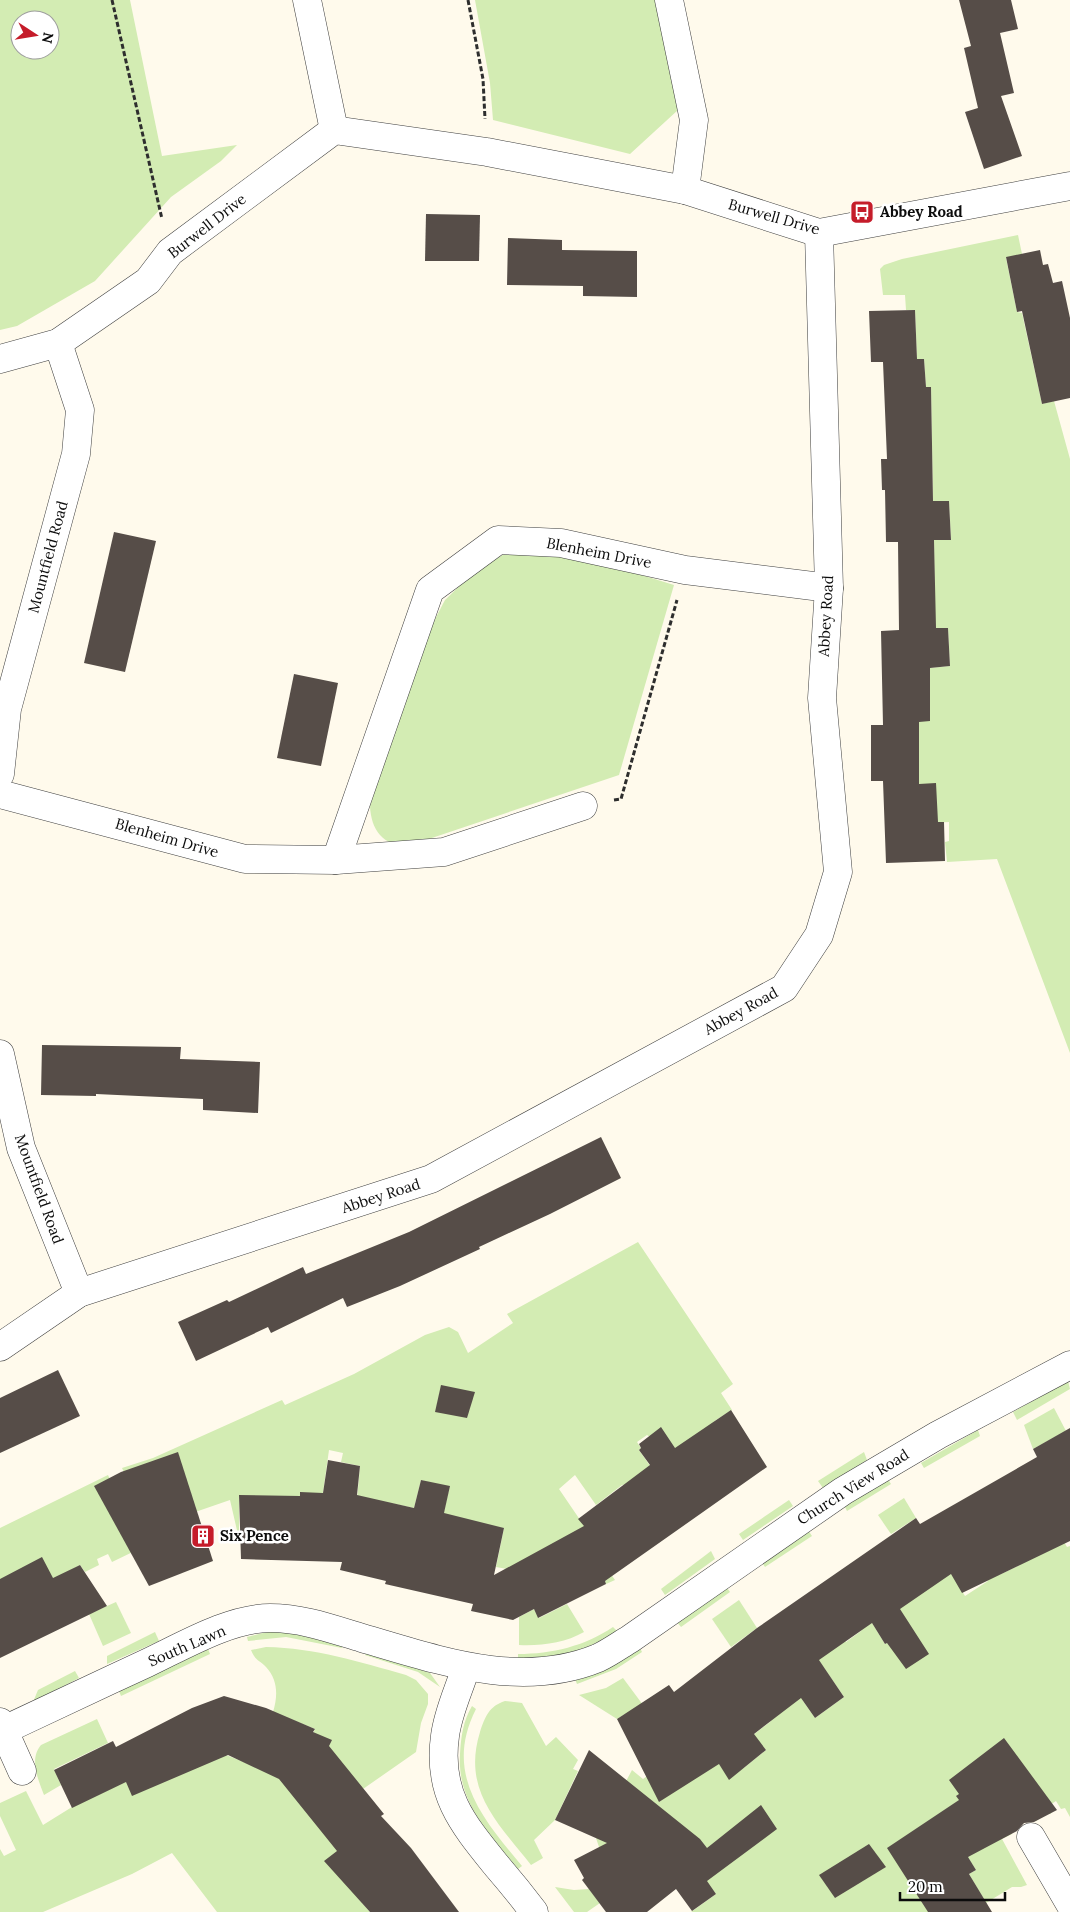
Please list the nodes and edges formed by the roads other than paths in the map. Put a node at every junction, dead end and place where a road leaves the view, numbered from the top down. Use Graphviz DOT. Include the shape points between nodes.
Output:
graph roads {
  1 [pos="307,0"];
  2 [pos="669,0"];
  3 [pos="334,130"];
  4 [pos="1070,186"];
  5 [pos="685,190"];
  6 [pos="819,233"];
  7 [pos="58,343"];
  8 [pos="0,359"];
  9 [pos="829,588"];
  10 [pos="4,708"];
  11 [pos="0,774"];
  12 [pos="0,794"];
  13 [pos="583,806"];
  14 [pos="336,860"];
  15 [pos="0,1054"];
  16 [pos="79,1292"];
  17 [pos="0,1348"];
  18 [pos="1070,1365"];
  19 [pos="646,1627"];
  20 [pos="466,1667"];
  21 [pos="2,1726"];
  22 [pos="22,1770"];
  23 [pos="1031,1837"];
  24 [pos="1070,1904"];
  25 [pos="534,1912"];
  1 -- 3 [label="street"];
  2 -- 5 [label="street" via="694,120"];
  3 -- 5 [label="street, Burwell Drive" via="487,152"];
  3 -- 7 [label="street, Burwell Drive" via="170,252 148,281"];
  4 -- 6 [label="street, Burwell Drive"];
  5 -- 6 [label="street, Burwell Drive"];
  6 -- 9 [label="street, Abbey Road"];
  7 -- 8 [label="street, Burwell Drive"];
  7 -- 10 [label="street, Mountfield Road" via="80,410 76,454"];
  9 -- 14 [label="street, Blenheim Drive" via="685,570 560,543 498,540 430,590"];
  9 -- 16 [label="street, Abbey Road" via="822,698 838,872 819,935 784,988 431,1180"];
  10 -- 11 [label="street, Mountfield Road"];
  12 -- 14 [label="street, Blenheim Drive" via="245,859"];
  13 -- 14 [label="street, Blenheim Drive" via="444,852"];
  15 -- 16 [label="street, Mountfield Road" via="21,1148"];
  16 -- 17 [label="street, Abbey Road"];
  18 -- 19 [label="street, Church View Road" via="843,1490"];
  19 -- 20 [label="street, South Lawn" via="608,1653 574,1666 519,1672"];
  20 -- 21 [label="street, South Lawn" via="312,1623 262,1619 208,1634"];
  20 -- 25 [label="street" via="445,1734 445,1780 457,1814"];
  21 -- 22 [label="street"];
  23 -- 24 [label="street"];
}
